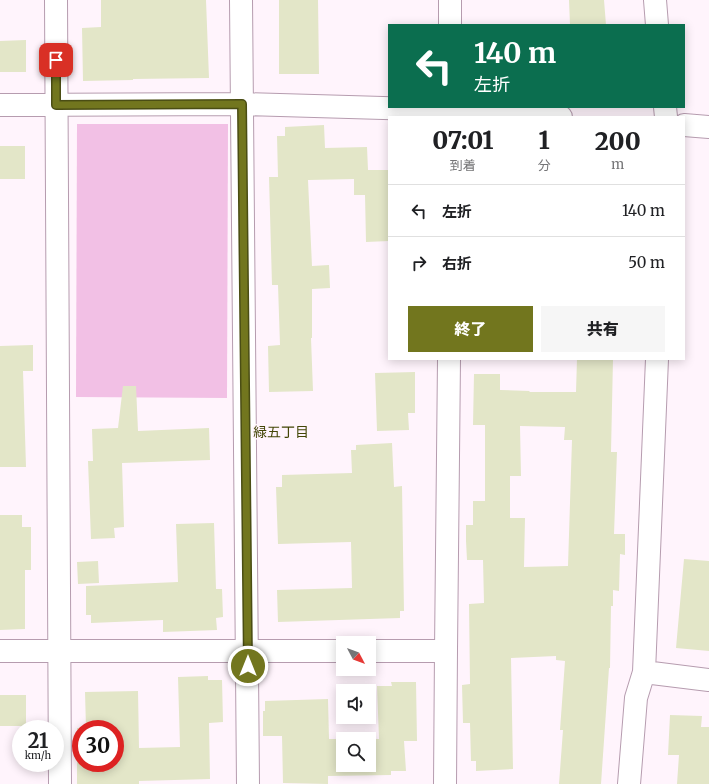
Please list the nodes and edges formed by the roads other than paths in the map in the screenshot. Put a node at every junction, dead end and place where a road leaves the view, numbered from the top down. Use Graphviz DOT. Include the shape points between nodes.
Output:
graph roads {
  1 [pos="56,0"];
  2 [pos="241,0"];
  3 [pos="450,0"];
  4 [pos="655,0"];
  5 [pos="450,24"];
  6 [pos="657,24"];
  7 [pos="242,104"];
  8 [pos="0,105"];
  9 [pos="56,105"];
  10 [pos="452,111"];
  11 [pos="543,116"];
  12 [pos="685,125"];
  13 [pos="709,127"];
  14 [pos="449,360"];
  15 [pos="657,360"];
  16 [pos="0,651"];
  17 [pos="59,651"];
  18 [pos="336,651"];
  19 [pos="376,651"];
  20 [pos="446,651"];
  21 [pos="248,652"];
  22 [pos="644,672"];
  23 [pos="709,680"];
  24 [pos="60,784"];
  25 [pos="248,784"];
  26 [pos="445,784"];
  27 [pos="628,784"];
  1 -- 9 [label="street"];
  2 -- 7 [label="street"];
  3 -- 5 [label="street"];
  4 -- 6 [label="street"];
  7 -- 9 [label="street"];
  7 -- 10 [label="street"];
  7 -- 21 [label="street"];
  8 -- 9 [label="street"];
  9 -- 17 [label="street"];
  10 -- 11 [label="street"];
  12 -- 13 [label="street"];
  14 -- 20 [label="street"];
  15 -- 22 [label="street"];
  16 -- 17 [label="street"];
  17 -- 21 [label="street"];
  17 -- 24 [label="street"];
  18 -- 21 [label="street"];
  19 -- 20 [label="street"];
  20 -- 26 [label="street"];
  21 -- 25 [label="street"];
  22 -- 23 [label="street"];
  22 -- 27 [label="street" via="636,698"];
}
